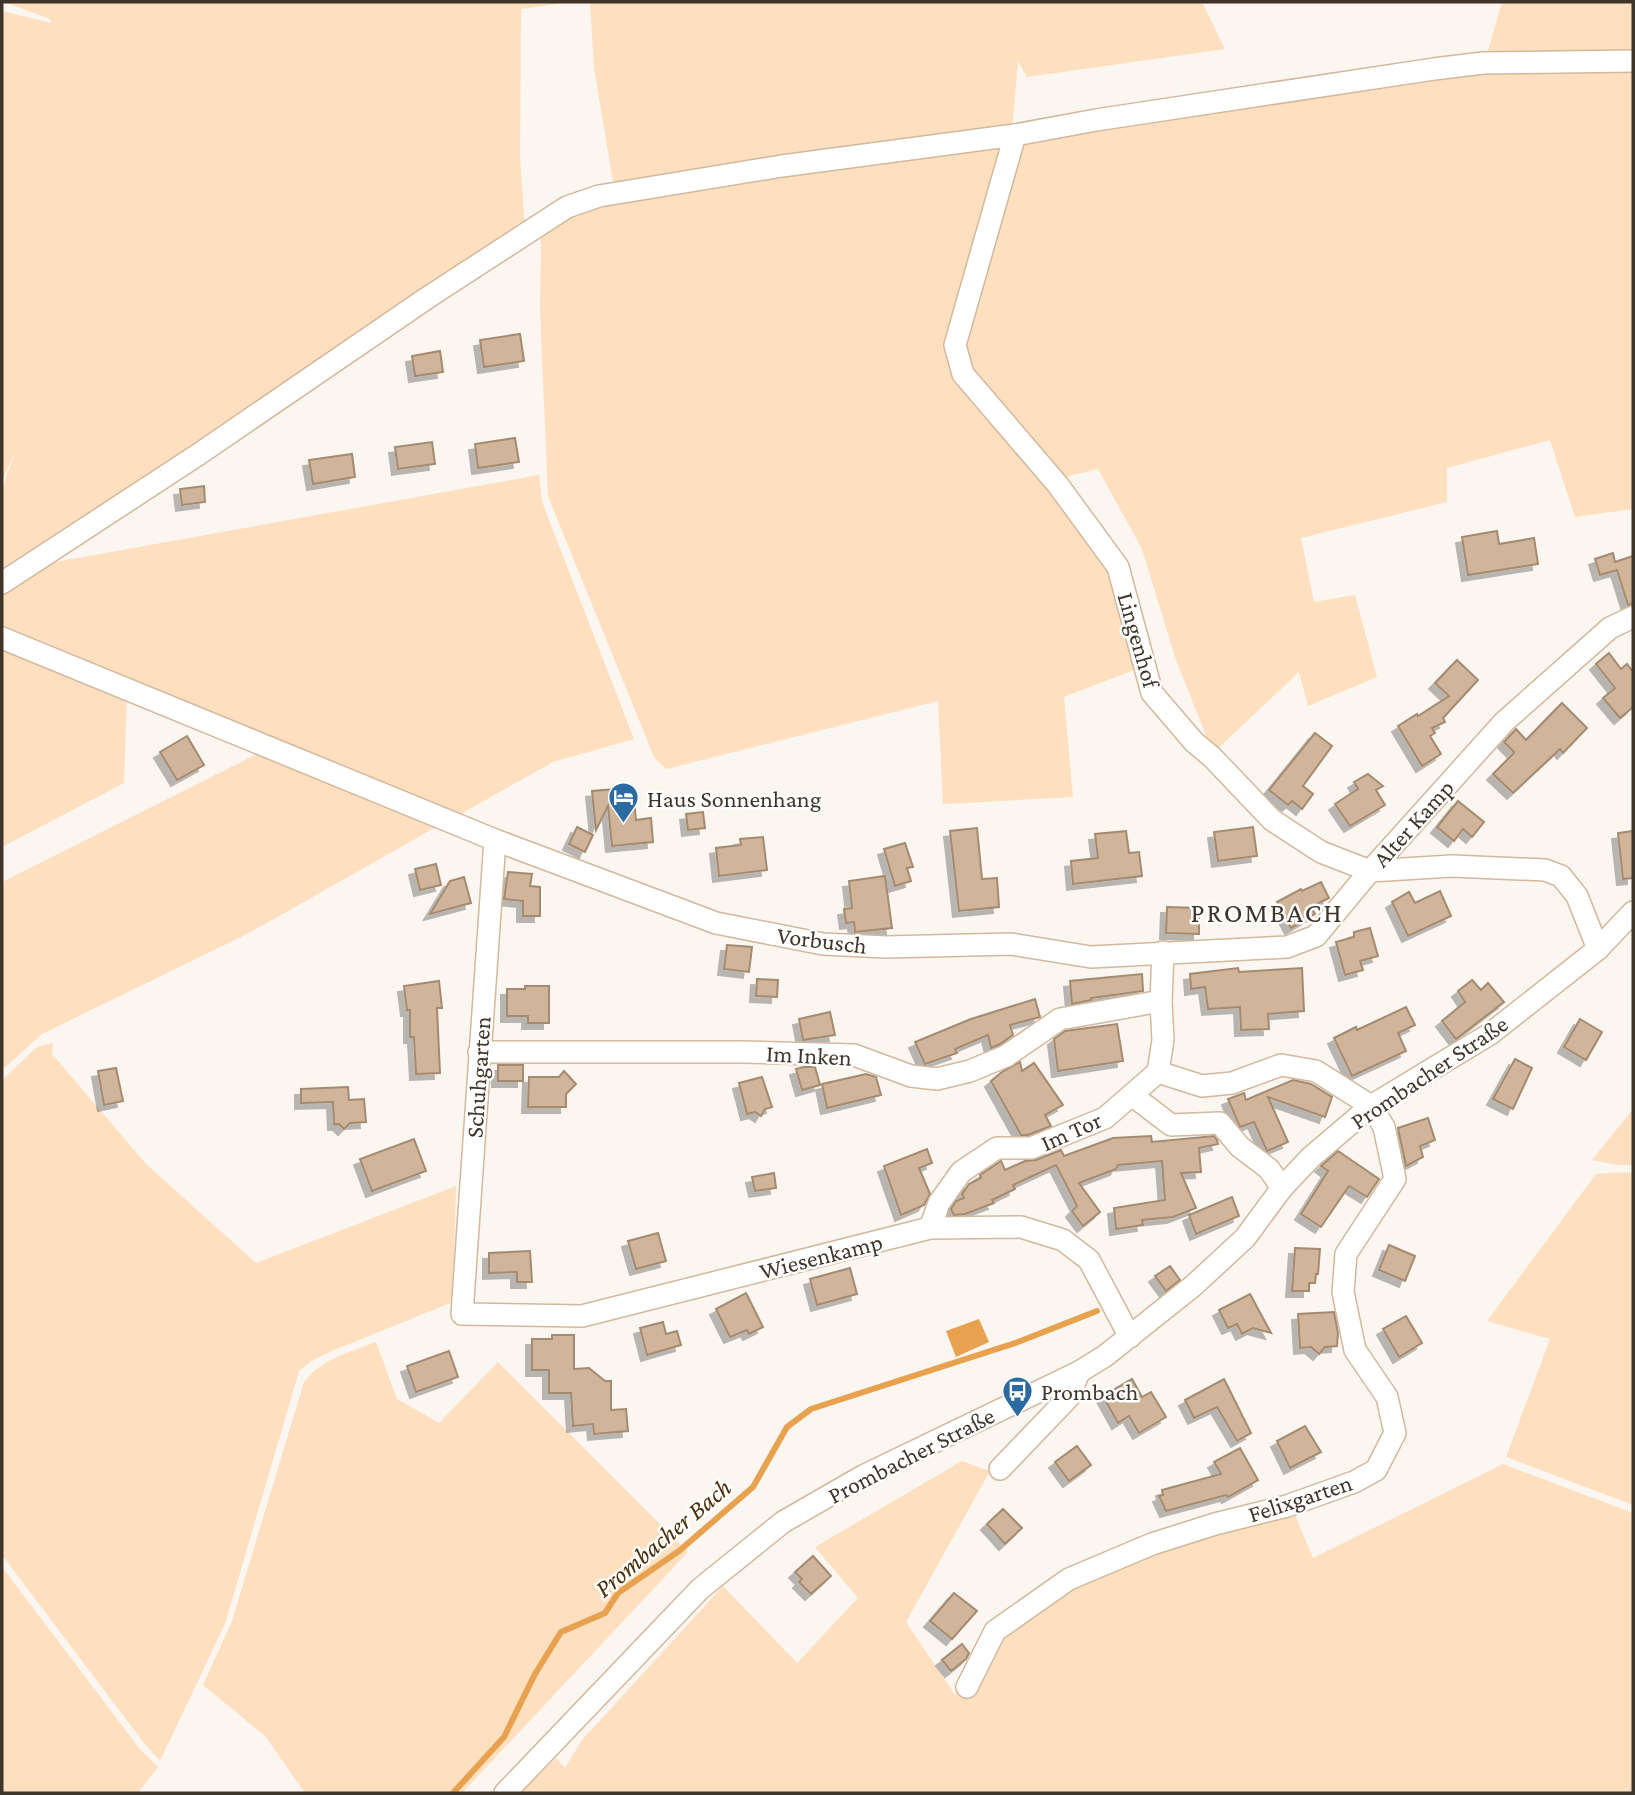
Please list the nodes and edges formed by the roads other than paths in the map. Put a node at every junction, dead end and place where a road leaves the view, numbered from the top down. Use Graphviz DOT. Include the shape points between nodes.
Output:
graph roads {
  1 [pos="1633,61"];
  2 [pos="1015,135"];
  3 [pos="2,583"];
  4 [pos="1633,617"];
  5 [pos="2,638"];
  6 [pos="495,840"];
  7 [pos="1370,871"];
  8 [pos="1633,912"];
  9 [pos="1598,949"];
  10 [pos="1163,951"];
  11 [pos="1161,1000"];
  12 [pos="480,1052"];
  13 [pos="1158,1072"];
  14 [pos="1133,1096"];
  15 [pos="1371,1106"];
  16 [pos="1282,1188"];
  17 [pos="930,1228"];
  18 [pos="462,1314"];
  19 [pos="1130,1337"];
  20 [pos="1079,1372"];
  21 [pos="1000,1469"];
  22 [pos="967,1687"];
  23 [pos="505,1793"];
  1 -- 2 [label="street" via="1483,63"];
  2 -- 3 [label="street" via="599,196 567,207"];
  2 -- 7 [label="street, Lingenhof" via="955,345 963,374 1058,485 1118,567 1152,693 1272,820 1321,852"];
  4 -- 7 [label="street, Alter Kamp" via="1610,628 1504,722"];
  5 -- 6 [label="street, Vorbusch"];
  6 -- 10 [label="street, Vorbusch" via="716,923 823,944 1011,944 1091,957"];
  6 -- 12 [label="street, Schuhgarten"];
  7 -- 9 [label="street, Lingenhof" via="1452,866 1545,870 1561,876 1577,896"];
  7 -- 10 [label="street, Alter Kamp" via="1316,936 1287,947"];
  8 -- 9 [label="street, Prombacher Straße"];
  9 -- 15 [label="street, Prombacher Straße" via="1490,1034"];
  10 -- 11 [label="street"];
  11 -- 12 [label="street, Im Inken" via="1060,1019 1006,1056 936,1079 911,1076 854,1055"];
  11 -- 13 [label="street" via="1163,1040"];
  12 -- 18 [label="street, Schuhgarten"];
  13 -- 14 [label="street, Im Tor"];
  13 -- 15 [label="street" via="1202,1086 1232,1083 1281,1065 1316,1070"];
  14 -- 16 [label="street" via="1171,1125 1220,1124 1269,1169"];
  14 -- 17 [label="street, Im Tor" via="1105,1118 1031,1148 997,1148 961,1172 939,1203"];
  15 -- 16 [label="street, Prombacher Straße"];
  15 -- 22 [label="street, Felixgarten" via="1384,1127 1395,1179 1346,1254 1343,1292 1355,1350 1387,1397 1395,1433 1376,1470 1287,1506 1152,1544 1069,1579 995,1631"];
  16 -- 19 [label="street, Prombacher Straße" via="1245,1238"];
  17 -- 18 [label="street, Wiesenkamp" via="582,1317"];
  17 -- 19 [label="street, Wiesenkamp" via="1021,1227 1063,1240 1088,1260"];
  19 -- 20 [label="street, Prombacher Straße"];
  20 -- 21 [label="street" via="1069,1397"];
  20 -- 23 [label="street, Prombacher Straße" via="863,1476 783,1522 700,1589"];
}
